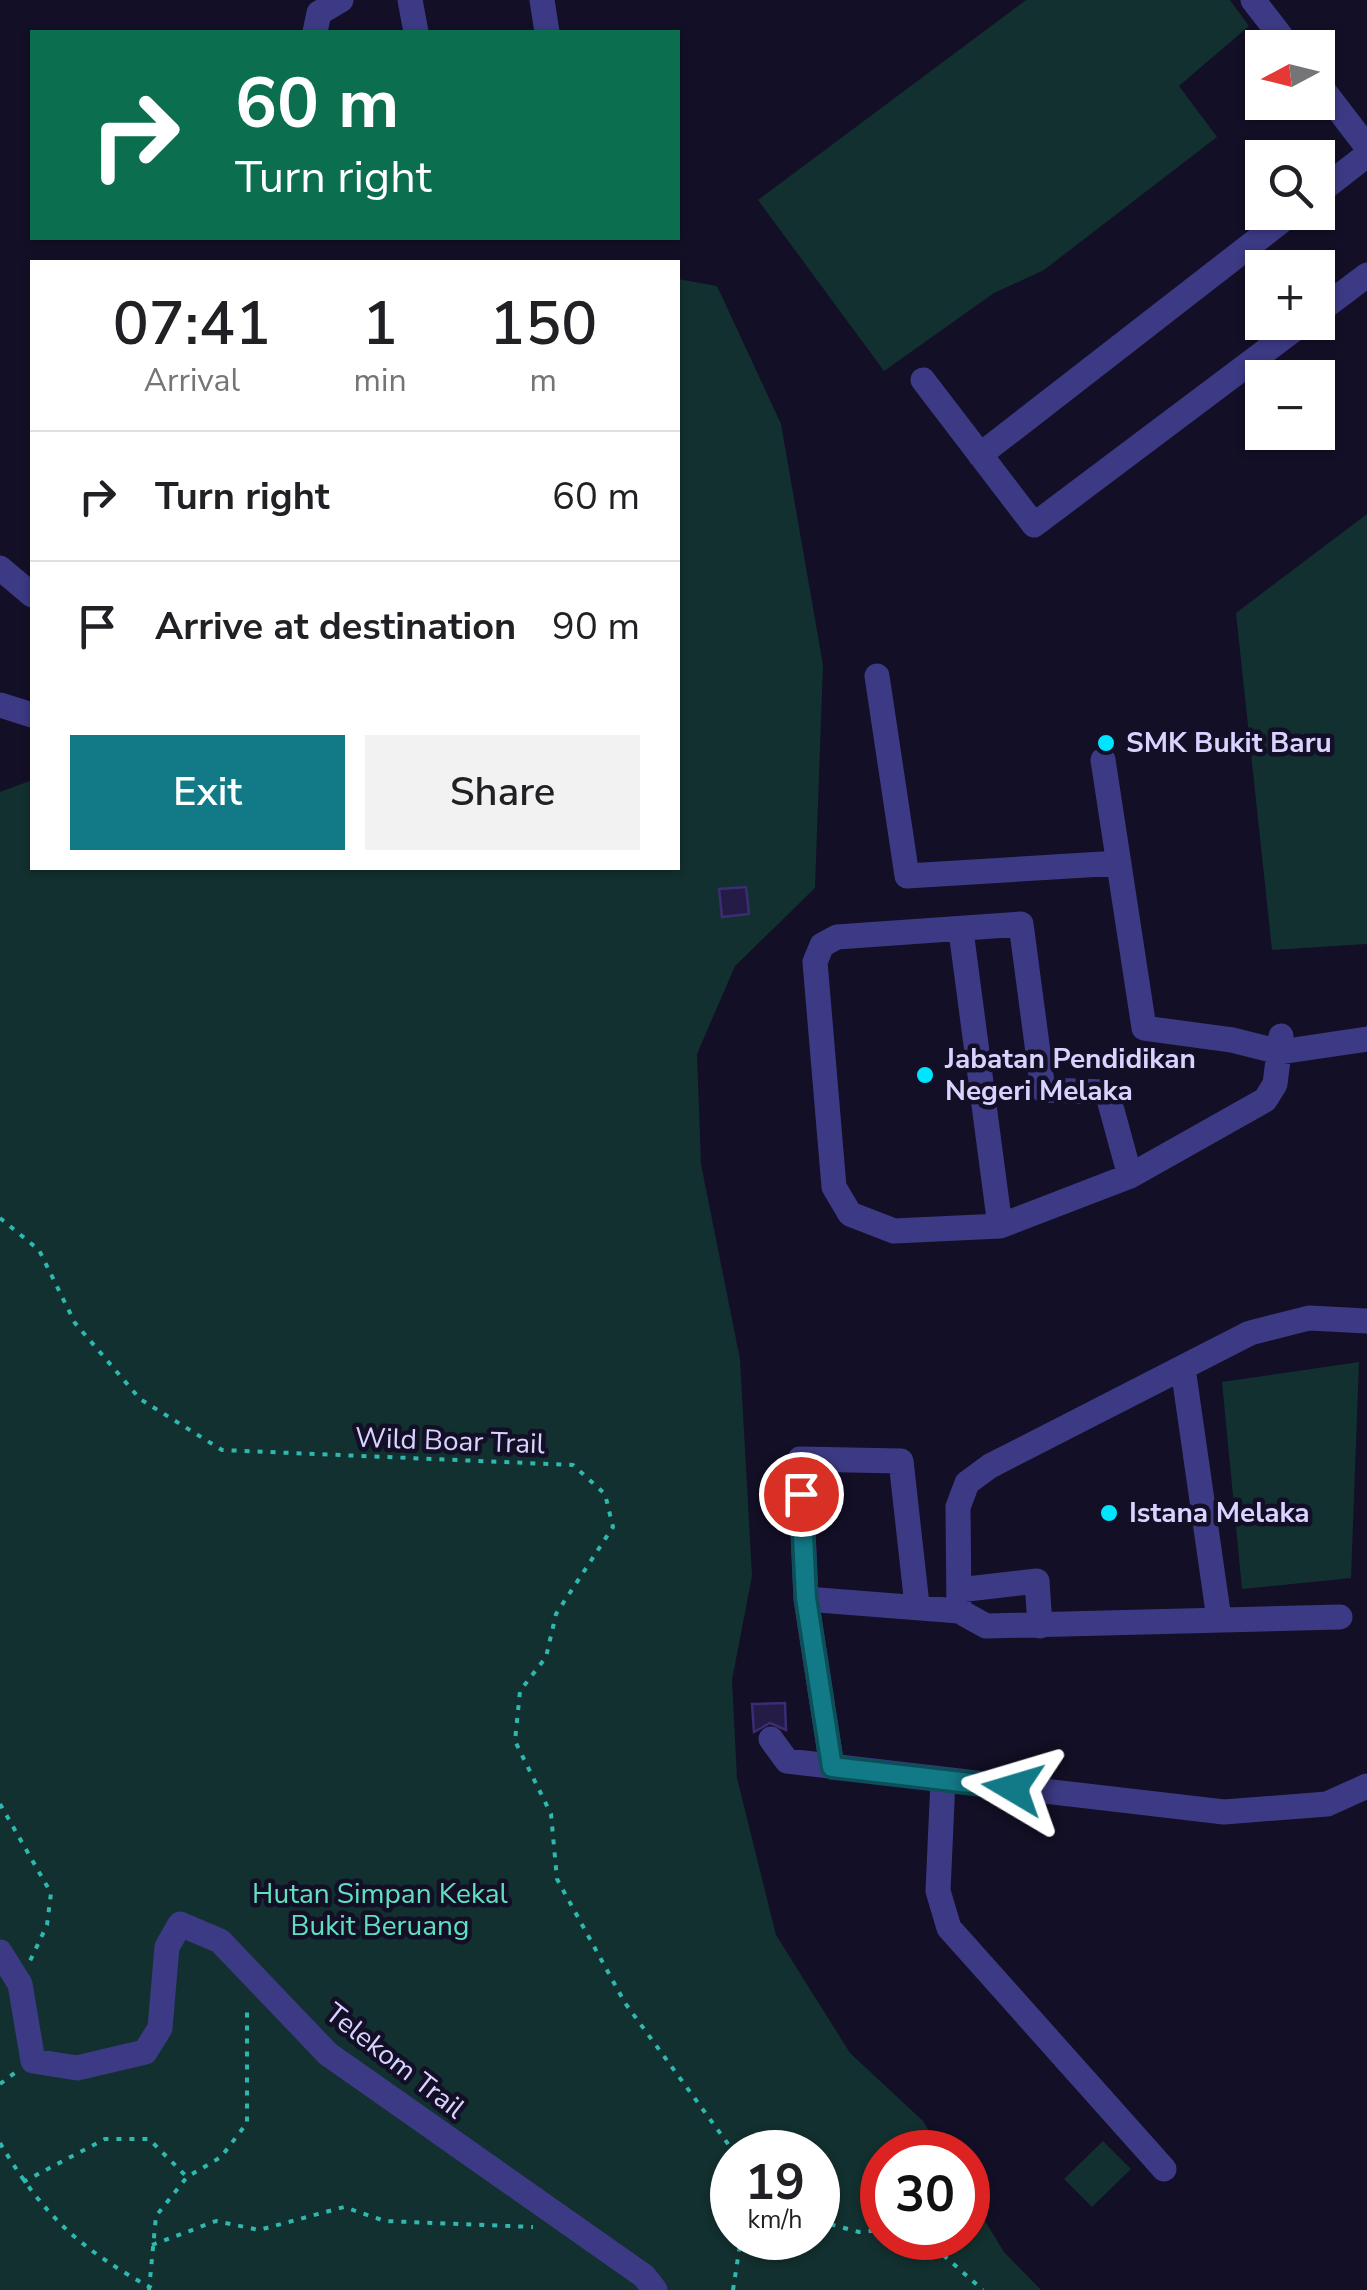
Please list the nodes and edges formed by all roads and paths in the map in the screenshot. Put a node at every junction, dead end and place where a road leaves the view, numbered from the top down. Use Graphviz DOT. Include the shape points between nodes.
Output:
graph roads {
  1 [pos="341,0"];
  2 [pos="410,0"];
  3 [pos="542,0"];
  4 [pos="1254,0"];
  5 [pos="315,30"];
  6 [pos="416,30"];
  7 [pos="547,30"];
  8 [pos="1276,30"];
  9 [pos="1335,107"];
  10 [pos="1367,151"];
  11 [pos="1335,178"];
  12 [pos="1270,230"];
  13 [pos="1367,275"];
  14 [pos="1335,299"];
  15 [pos="1280,340"];
  16 [pos="923,380"];
  17 [pos="980,454"];
  18 [pos="0,568"];
  19 [pos="30,593"];
  20 [pos="877,676"];
  21 [pos="0,705"];
  22 [pos="30,714"];
  23 [pos="1103,760"];
  24 [pos="1118,863"];
  25 [pos="961,931"];
  26 [pos="1367,1024"];
  27 [pos="1367,1039"];
  28 [pos="1272,1044"];
  29 [pos="1130,1176"];
  30 [pos="0,1218"];
  31 [pos="1000,1226"];
  32 [pos="1367,1320"];
  33 [pos="1183,1368"];
  34 [pos="806,1598"];
  35 [pos="959,1600"];
  36 [pos="918,1605"];
  37 [pos="1340,1617"];
  38 [pos="1219,1619"];
  39 [pos="1040,1626"];
  40 [pos="771,1739"];
  41 [pos="832,1767"];
  42 [pos="943,1780"];
  43 [pos="1367,1786"];
  44 [pos="0,1804"];
  45 [pos="0,1952"];
  46 [pos="248,1971"];
  47 [pos="20,1984"];
  48 [pos="719,2130"];
  49 [pos="0,2143"];
  50 [pos="1164,2169"];
  51 [pos="188,2177"];
  52 [pos="24,2182"];
  53 [pos="535,2228"];
  54 [pos="152,2246"];
  55 [pos="738,2260"];
  56 [pos="949,2260"];
  57 [pos="152,2289"];
  58 [pos="655,2290"];
  59 [pos="733,2290"];
  60 [pos="983,2290"];
  1 -- 5 [label="street" via="318,13"];
  2 -- 6 [label="street"];
  3 -- 7 [label="street"];
  4 -- 8 [label="street"];
  9 -- 10 [label="street"];
  10 -- 11 [label="street"];
  12 -- 17 [label="street"];
  13 -- 14 [label="street"];
  15 -- 17 [label="street" via="1034,525"];
  16 -- 17 [label="street"];
  18 -- 19 [label="street"];
  20 -- 24 [label="street" via="907,876"];
  21 -- 22 [label="street"];
  23 -- 24 [label="street"];
  24 -- 28 [label="street" via="1144,1028"];
  25 -- 29 [label="street" via="1021,924 1043,1090 1107,1092"];
  25 -- 31 [label="street"];
  25 -- 31 [label="street" via="837,937 822,945 815,962 834,1187 850,1214 894,1230"];
  26 -- 28 [label="street"];
  27 -- 28 [label="street"];
  28 -- 29 [label="street" via="1275,1084 1265,1100"];
  29 -- 31 [label="street"];
  30 -- 48 [label="path, Wild Boar Trail" via="38,1250 75,1323 140,1400 222,1450 573,1465 605,1494 613,1527 556,1614 546,1657 520,1691 515,1741 551,1814 557,1879 625,2003"];
  32 -- 33 [label="street" via="1278,1323"];
  33 -- 35 [label="street" via="968,1483 958,1507"];
  33 -- 38 [label="street"];
  34 -- 36 [label="street"];
  34 -- 36 [label="street" via="800,1459 901,1461"];
  34 -- 41 [label="street"];
  35 -- 36 [label="street"];
  35 -- 39 [label="street" via="986,1626"];
  35 -- 39 [label="street" via="1037,1582"];
  37 -- 38 [label="street"];
  38 -- 39 [label="street"];
  40 -- 41 [label="street" via="787,1761"];
  41 -- 42 [label="street"];
  42 -- 43 [label="street" via="1224,1812 1327,1804"];
  42 -- 50 [label="street" via="938,1891 950,1928"];
  44 -- 47 [label="path" via="51,1893 47,1925"];
  45 -- 47 [label="street, Telekom Trail"];
  46 -- 47 [label="street, Telekom Trail" via="220,1941 180,1924 167,1946 160,2028 146,2052 77,2068 32,2061"];
  46 -- 51 [label="path" via="246,2123 222,2156"];
  46 -- 58 [label="street, Telekom Trail" via="328,2054"];
  49 -- 52 [label="path"];
  51 -- 52 [label="path" via="150,2139 105,2139"];
  51 -- 54 [label="path" via="156,2216"];
  52 -- 57 [label="path" via="79,2245"];
  53 -- 54 [label="path" via="385,2221 344,2207 259,2230 216,2221"];
  54 -- 57 [label="path"];
  55 -- 59 [label="path"];
  56 -- 60 [label="path"];
}
